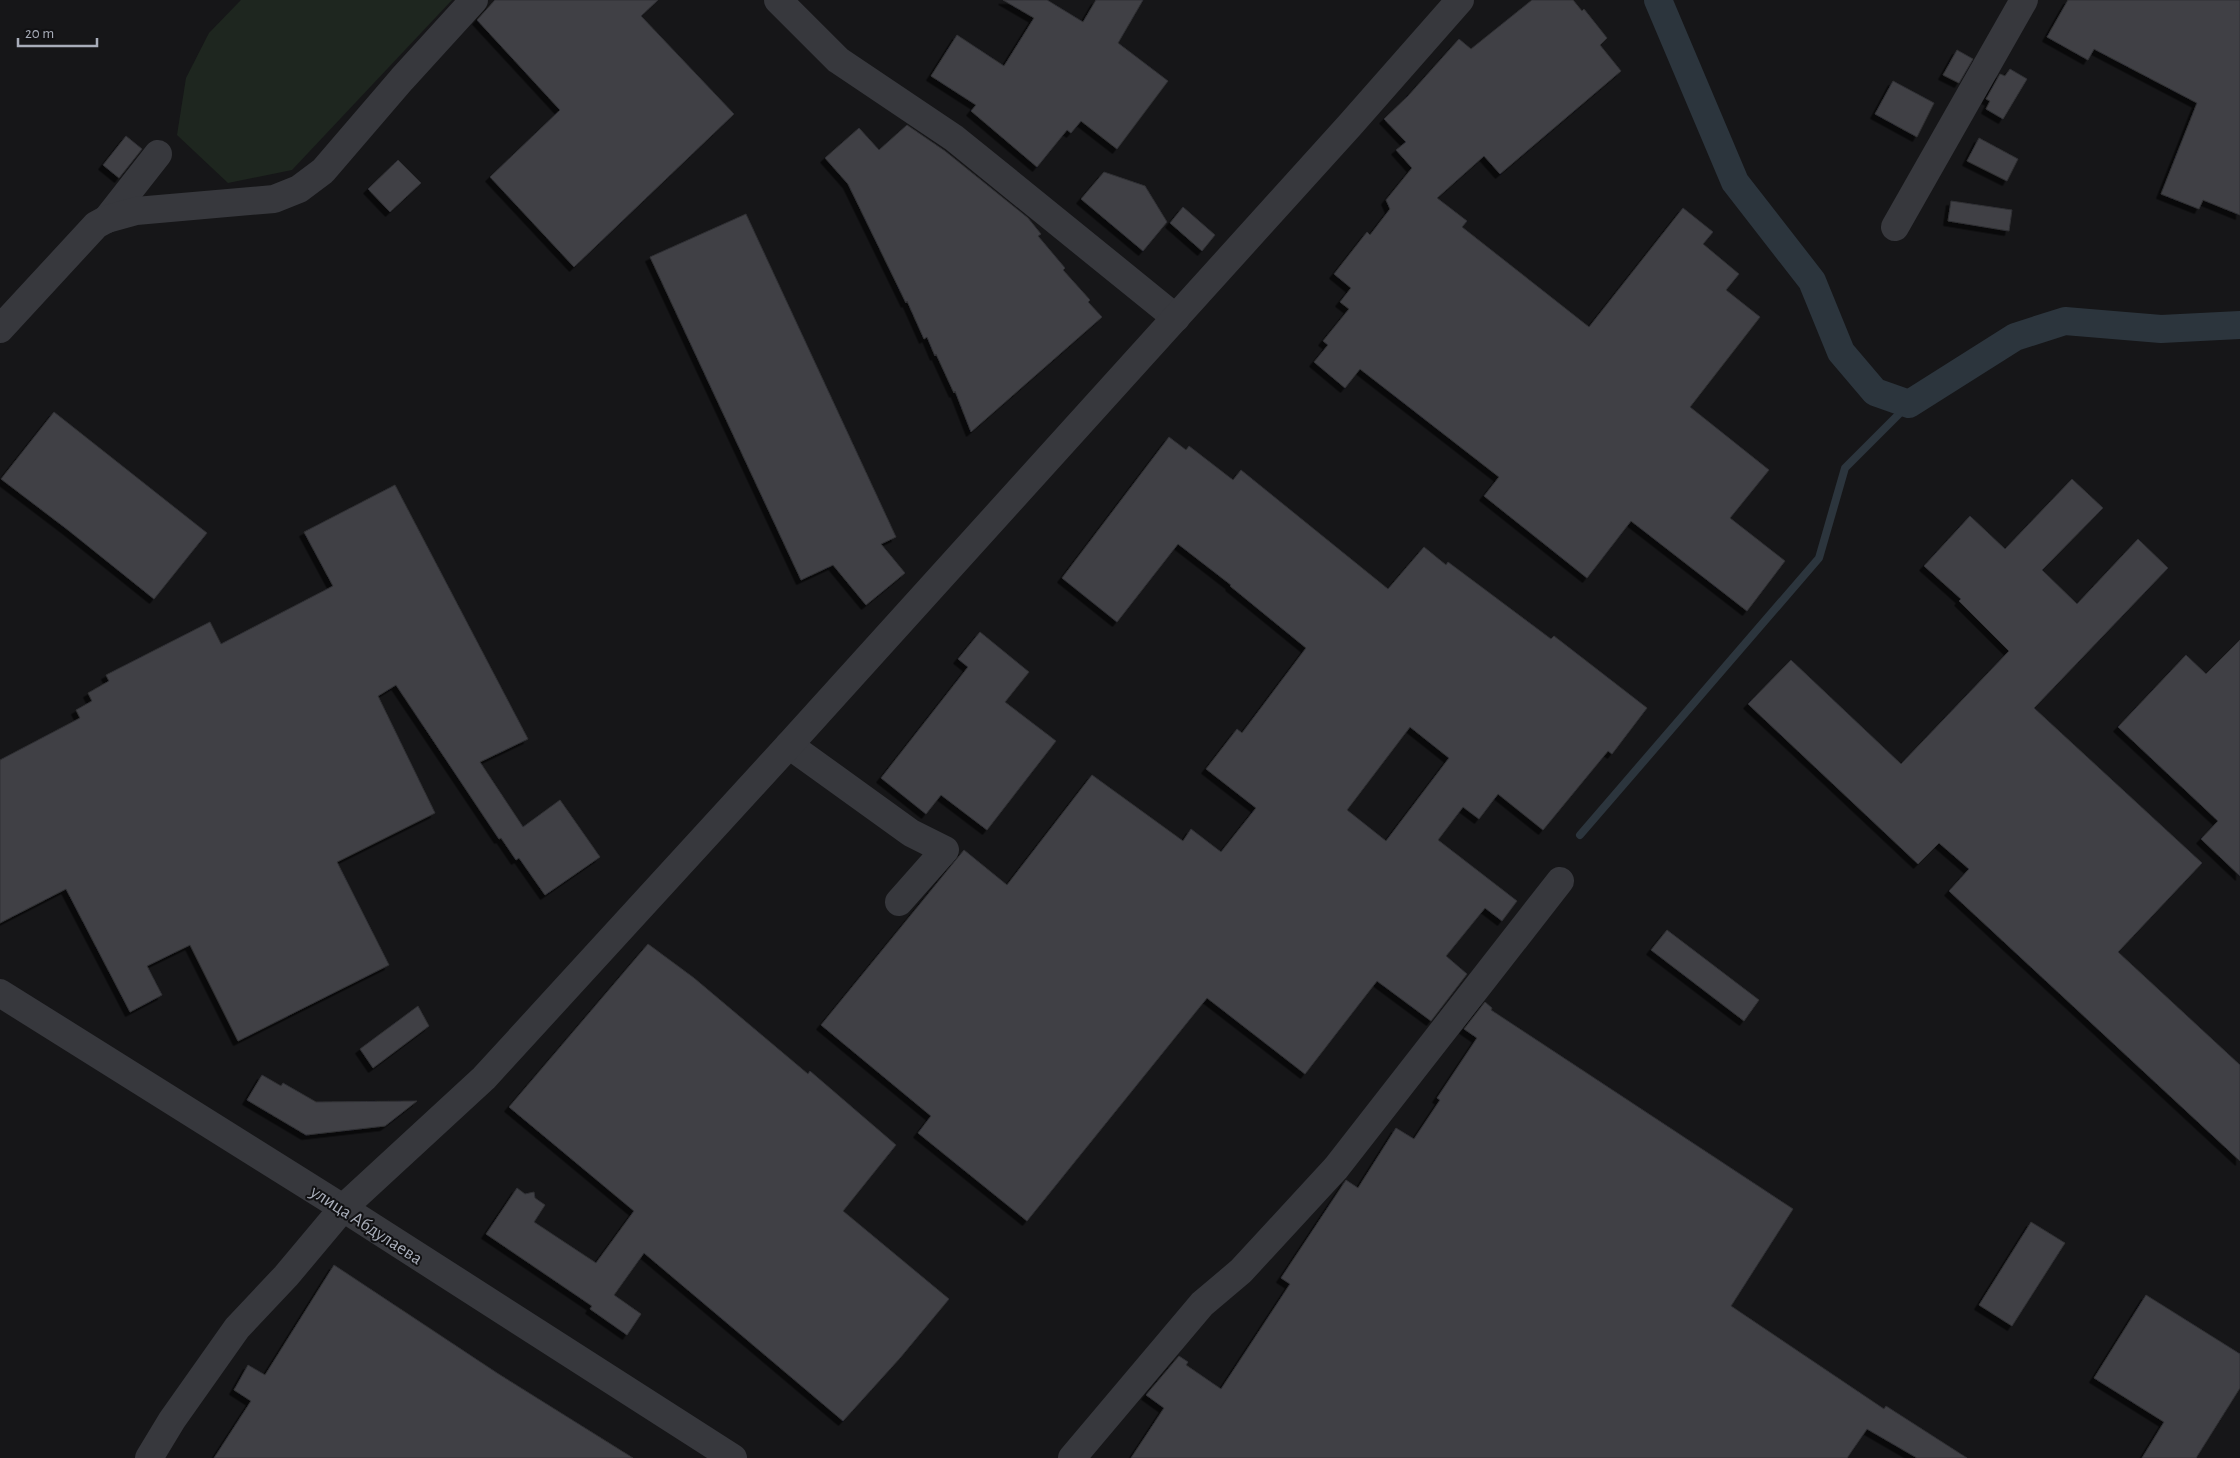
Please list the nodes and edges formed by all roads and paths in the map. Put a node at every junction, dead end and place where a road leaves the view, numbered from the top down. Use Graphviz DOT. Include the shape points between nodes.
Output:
graph roads {
  1 [pos="474,0"];
  2 [pos="778,0"];
  3 [pos="1460,0"];
  4 [pos="2024,0"];
  5 [pos="158,154"];
  6 [pos="107,219"];
  7 [pos="1895,227"];
  8 [pos="1176,318"];
  9 [pos="0,330"];
  10 [pos="798,752"];
  11 [pos="1560,881"];
  12 [pos="899,902"];
  13 [pos="0,993"];
  14 [pos="343,1208"];
  15 [pos="149,1458"];
  16 [pos="732,1458"];
  17 [pos="1072,1458"];
  1 -- 6 [label="street" via="323,171 299,189 274,199 136,211"];
  2 -- 8 [label="street" via="838,60 954,138"];
  3 -- 8 [label="street"];
  4 -- 7 [label="street"];
  5 -- 6 [label="street"];
  6 -- 9 [label="street" via="96,226"];
  8 -- 10 [label="street"];
  10 -- 12 [label="street" via="911,833 945,850"];
  10 -- 14 [label="street" via="484,1078"];
  11 -- 17 [label="street" via="1336,1168 1241,1271 1202,1304"];
  13 -- 14 [label="street, улица Абдулаева"];
  14 -- 15 [label="street" via="237,1328"];
  14 -- 16 [label="street, улица Абдулаева"];
}
